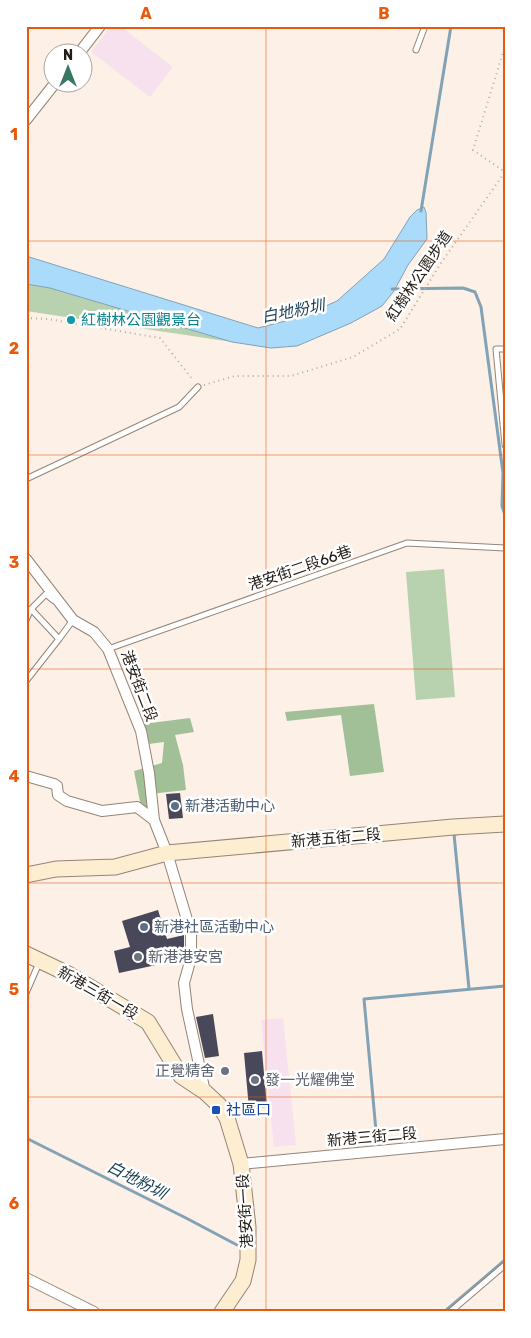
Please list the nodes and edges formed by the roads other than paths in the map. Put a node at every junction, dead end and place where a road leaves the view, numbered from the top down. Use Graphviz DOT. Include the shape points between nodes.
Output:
graph roads {
  1 [pos="100,26"];
  2 [pos="425,26"];
  3 [pos="88,42"];
  4 [pos="416,50"];
  5 [pos="48,92"];
  6 [pos="26,120"];
  7 [pos="505,349"];
  8 [pos="198,387"];
  9 [pos="505,445"];
  10 [pos="26,479"];
  11 [pos="505,548"];
  12 [pos="26,559"];
  13 [pos="32,609"];
  14 [pos="65,610"];
  15 [pos="26,620"];
  16 [pos="73,620"];
  17 [pos="58,639"];
  18 [pos="108,649"];
  19 [pos="26,681"];
  20 [pos="26,776"];
  21 [pos="154,820"];
  22 [pos="505,824"];
  23 [pos="167,853"];
  24 [pos="26,875"];
  25 [pos="26,954"];
  26 [pos="41,961"];
  27 [pos="26,993"];
  28 [pos="205,1092"];
  29 [pos="505,1139"];
  30 [pos="241,1164"];
  31 [pos="505,1265"];
  32 [pos="26,1278"];
  33 [pos="94,1312"];
  34 [pos="222,1312"];
  35 [pos="450,1312"];
  1 -- 3 [label="street"];
  2 -- 4 [label="lane"];
  5 -- 6 [label="street"];
  7 -- 9 [label="lane" via="496,349"];
  8 -- 10 [label="lane" via="179,407"];
  11 -- 18 [label="lane, 港安街二段66巷" via="408,543"];
  12 -- 14 [label="street, 港安街二段"];
  13 -- 14 [label="lane" via="46,594"];
  13 -- 15 [label="lane"];
  13 -- 17 [label="lane"];
  14 -- 16 [label="street, 港安街二段"];
  16 -- 17 [label="lane"];
  16 -- 18 [label="street, 港安街二段" via="94,632"];
  17 -- 19 [label="lane"];
  18 -- 21 [label="street, 港安街二段" via="140,731"];
  20 -- 21 [label="street" via="54,784 58,794 67,801 102,811 137,807"];
  21 -- 23 [label="street, 港安街二段"];
  22 -- 23 [label="street, 新港五街二段"];
  23 -- 24 [label="street, 新港五街二段" via="115,867 56,869"];
  23 -- 28 [label="street" via="191,933 191,958 184,982"];
  25 -- 26 [label="street, 新港三街一段"];
  26 -- 27 [label="lane"];
  26 -- 28 [label="street, 新港三街一段" via="148,1022 181,1076"];
  28 -- 30 [label="street, 新港三街一段" via="227,1118"];
  29 -- 30 [label="street, 新港三街二段"];
  30 -- 34 [label="street, 港安街一段" via="248,1260 243,1281"];
  31 -- 35 [label="lane"];
  32 -- 33 [label="street"];
}
